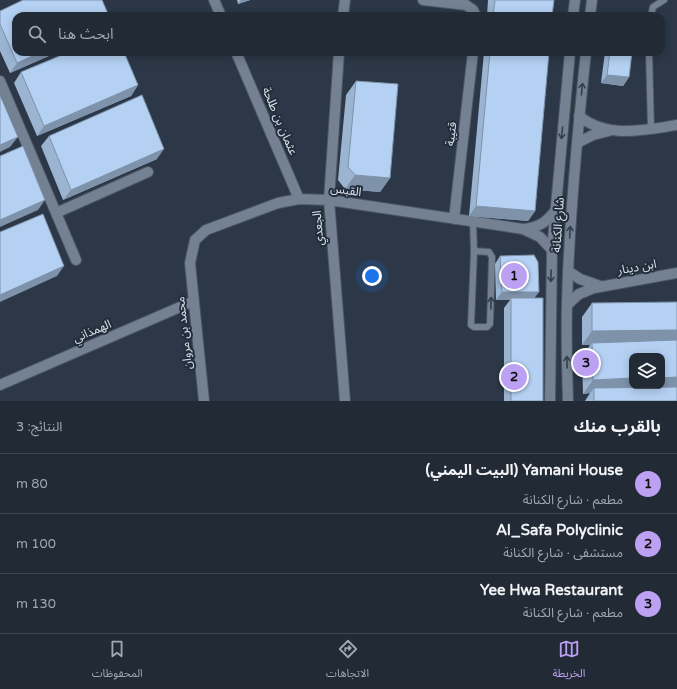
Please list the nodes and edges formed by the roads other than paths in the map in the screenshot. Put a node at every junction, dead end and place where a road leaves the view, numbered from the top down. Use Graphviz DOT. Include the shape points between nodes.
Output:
graph roads {
  1 [pos="214,0"];
  2 [pos="345,0"];
  3 [pos="423,0"];
  4 [pos="575,0"];
  5 [pos="592,0"];
  6 [pos="664,0"];
  7 [pos="219,12"];
  8 [pos="344,12"];
  9 [pos="474,12"];
  10 [pos="574,12"];
  11 [pos="590,12"];
  12 [pos="652,12"];
  13 [pos="238,56"];
  14 [pos="339,56"];
  15 [pos="473,56"];
  16 [pos="570,56"];
  17 [pos="586,56"];
  18 [pos="649,56"];
  19 [pos="0,81"];
  20 [pos="579,116"];
  21 [pos="677,126"];
  22 [pos="651,129"];
  23 [pos="611,131"];
  24 [pos="577,143"];
  25 [pos="148,172"];
  26 [pos="299,200"];
  27 [pos="329,200"];
  28 [pos="555,211"];
  29 [pos="56,213"];
  30 [pos="454,219"];
  31 [pos="473,222"];
  32 [pos="523,229"];
  33 [pos="552,250"];
  34 [pos="474,251"];
  35 [pos="76,260"];
  36 [pos="190,263"];
  37 [pos="568,271"];
  38 [pos="677,273"];
  39 [pos="602,286"];
  40 [pos="194,301"];
  41 [pos="566,305"];
  42 [pos="0,385"];
  43 [pos="204,401"];
  44 [pos="345,401"];
  45 [pos="550,401"];
  46 [pos="568,401"];
  1 -- 7 [label="street"];
  2 -- 8 [label="street"];
  3 -- 9 [label="street" via="466,5"];
  4 -- 10 [label="street"];
  5 -- 11 [label="street"];
  6 -- 12 [label="lane" via="653,7"];
  13 -- 26 [label="street, عثمان بن طلحة"];
  14 -- 27 [label="street, الجعدي"];
  15 -- 30 [label="street, قتيبة"];
  16 -- 28 [label="street, شارع الكنانة, one-way"];
  20 -- 17 [label="street, شارع الكنانة, one-way"];
  18 -- 22 [label="lane"];
  19 -- 29 [label="street"];
  20 -- 23 [label="street" via="594,126"];
  20 -- 24 [label="street, شارع الكنانة"];
  21 -- 22 [label="street"];
  22 -- 23 [label="street"];
  23 -- 24 [label="street"];
  37 -- 24 [label="street, شارع الكنانة, one-way"];
  25 -- 29 [label="street"];
  26 -- 27 [label="street, القبس"];
  26 -- 36 [label="street, القبس" via="278,204 206,230 195,240"];
  27 -- 30 [label="street, القبس"];
  27 -- 44 [label="street, الجعدي"];
  28 -- 32 [label="street, القبس" via="541,225"];
  28 -- 33 [label="street, شارع الكنانة"];
  29 -- 35 [label="street"];
  30 -- 31 [label="street, القبس"];
  31 -- 32 [label="street, القبس"];
  31 -- 34 [label="lane"];
  32 -- 33 [label="street, القبس" via="540,237"];
  33 -- 45 [label="street, شارع الكنانة, one-way"];
  34 -- 34 [label="lane, one-way" via="471,324 474,327 487,327 490,324 492,257 488,252"];
  36 -- 40 [label="street, محمد بن مروان"];
  37 -- 39 [label="street, ابن دينار" via="580,279"];
  37 -- 41 [label="street, شارع الكنانة"];
  38 -- 39 [label="street, ابن دينار"];
  39 -- 41 [label="street, ابن دينار" via="582,292"];
  40 -- 42 [label="street, الهمذاني"];
  40 -- 43 [label="street, محمد بن مروان"];
  46 -- 41 [label="street, شارع الكنانة, one-way"];
}
